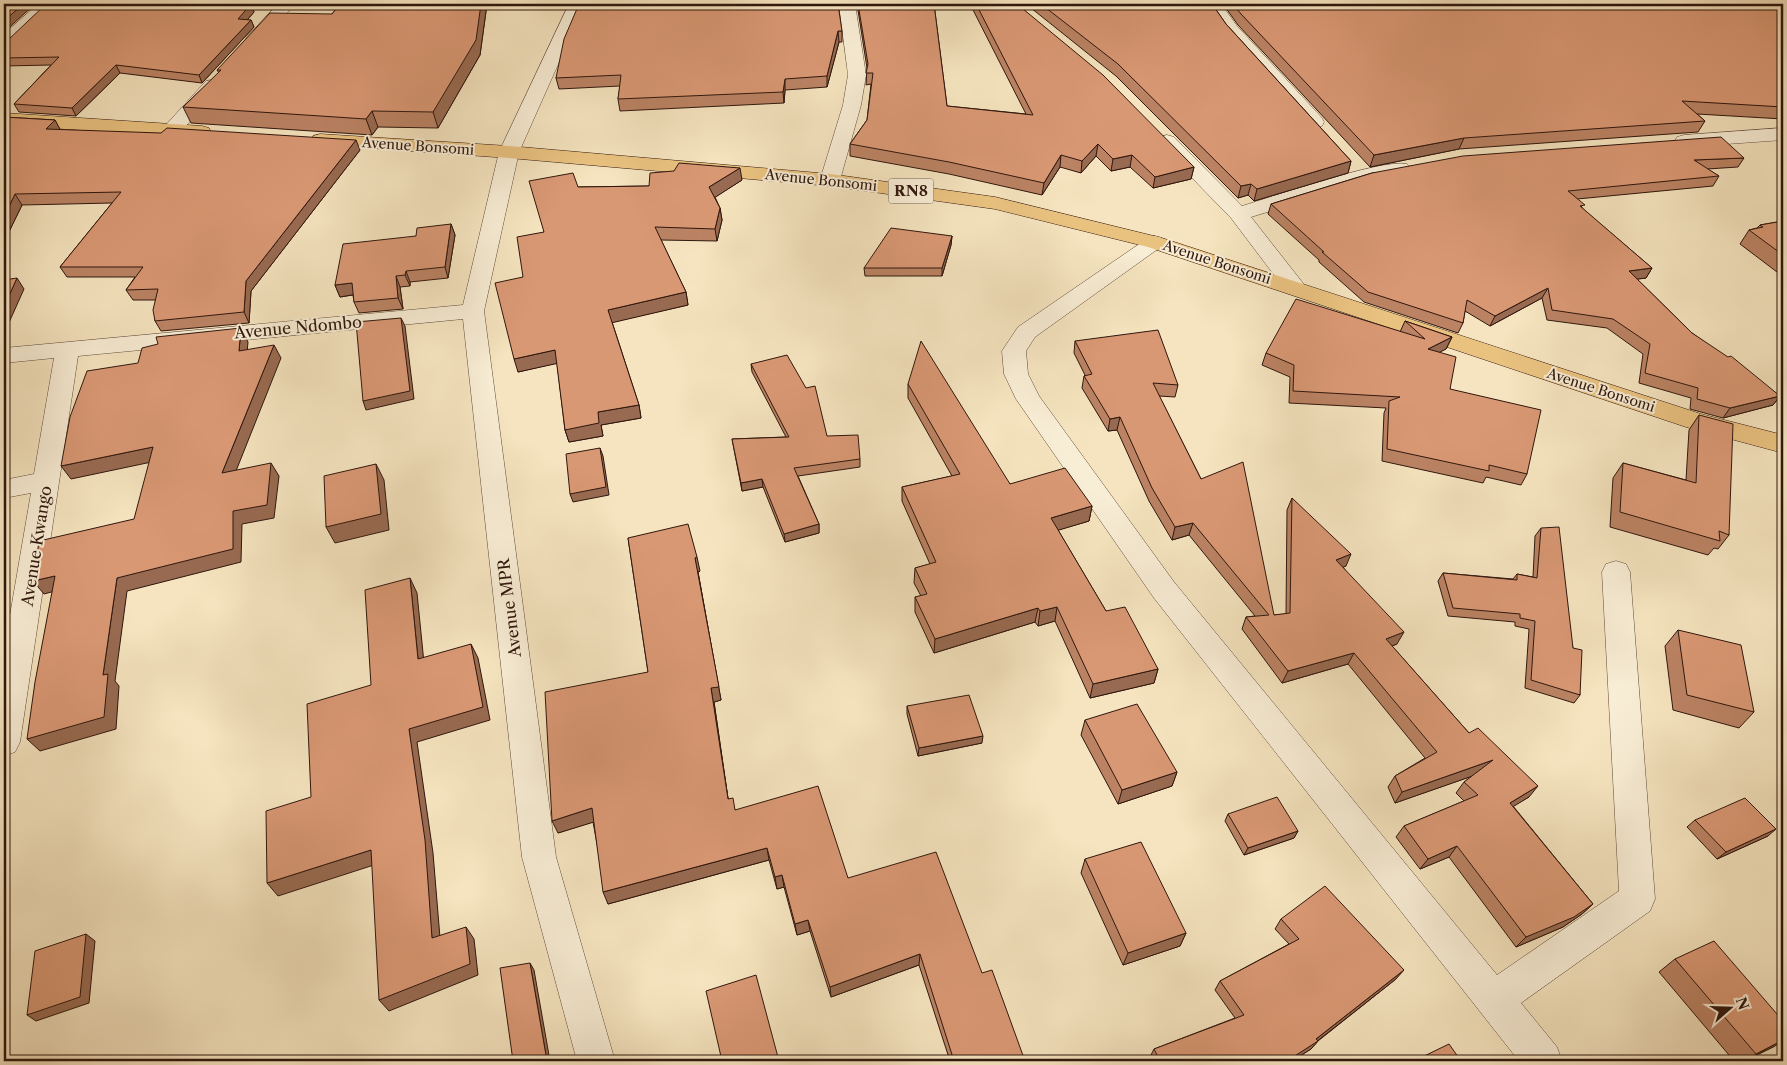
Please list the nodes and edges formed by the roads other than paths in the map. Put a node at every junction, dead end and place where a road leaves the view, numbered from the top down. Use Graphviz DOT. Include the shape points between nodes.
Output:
graph roads {
  1 [pos="47,4"];
  2 [pos="286,4"];
  3 [pos="577,4"];
  4 [pos="847,4"];
  5 [pos="1213,4"];
  6 [pos="4,44"];
  7 [pos="242,53"];
  8 [pos="222,74"];
  9 [pos="4,119"];
  10 [pos="171,130"];
  11 [pos="1156,130"];
  12 [pos="1324,132"];
  13 [pos="221,134"];
  14 [pos="1783,134"];
  15 [pos="300,139"];
  16 [pos="1665,142"];
  17 [pos="509,152"];
  18 [pos="1351,161"];
  19 [pos="1421,164"];
  20 [pos="1364,176"];
  21 [pos="830,180"];
  22 [pos="1238,214"];
  23 [pos="1155,242"];
  24 [pos="1294,287"];
  25 [pos="473,311"];
  26 [pos="68,349"];
  27 [pos="4,355"];
  28 [pos="1783,444"];
  29 [pos="46,481"];
  30 [pos="4,489"];
  31 [pos="1616,572"];
  32 [pos="4,742"];
  33 [pos="1493,1000"];
  34 [pos="596,1061"];
  35 [pos="1543,1061"];
  1 -- 6 [label="street"];
  2 -- 7 [label="street"];
  3 -- 17 [label="street, Avenue MPR"];
  4 -- 21 [label="street" via="857,75 852,105"];
  5 -- 12 [label="street" via="1231,30"];
  8 -- 10 [label="street"];
  9 -- 10 [label="main road"];
  10 -- 13 [label="main road"];
  11 -- 22 [label="street"];
  14 -- 16 [label="street"];
  15 -- 17 [label="main road, Avenue Bonsomi / RN8"];
  17 -- 21 [label="main road, Avenue Bonsomi / RN8"];
  17 -- 25 [label="street, Avenue MPR"];
  18 -- 20 [label="street"];
  19 -- 20 [label="street"];
  20 -- 22 [label="street"];
  21 -- 23 [label="main road, Avenue Bonsomi / RN8" via="994,203"];
  22 -- 24 [label="street"];
  23 -- 24 [label="main road, Avenue Bonsomi / RN8"];
  23 -- 33 [label="street" via="1026,332 1014,351 1016,374 1028,399 1164,590"];
  24 -- 28 [label="main road, Avenue Bonsomi / RN8" via="1695,421"];
  25 -- 26 [label="street, Avenue Ndombo"];
  25 -- 34 [label="street, Avenue MPR" via="539,858"];
  26 -- 27 [label="street, Avenue Ndombo"];
  26 -- 29 [label="street, Avenue Kwango"];
  29 -- 30 [label="street"];
  29 -- 32 [label="street, Avenue Kwango"];
  31 -- 33 [label="street" via="1637,899"];
  33 -- 35 [label="street"];
}
